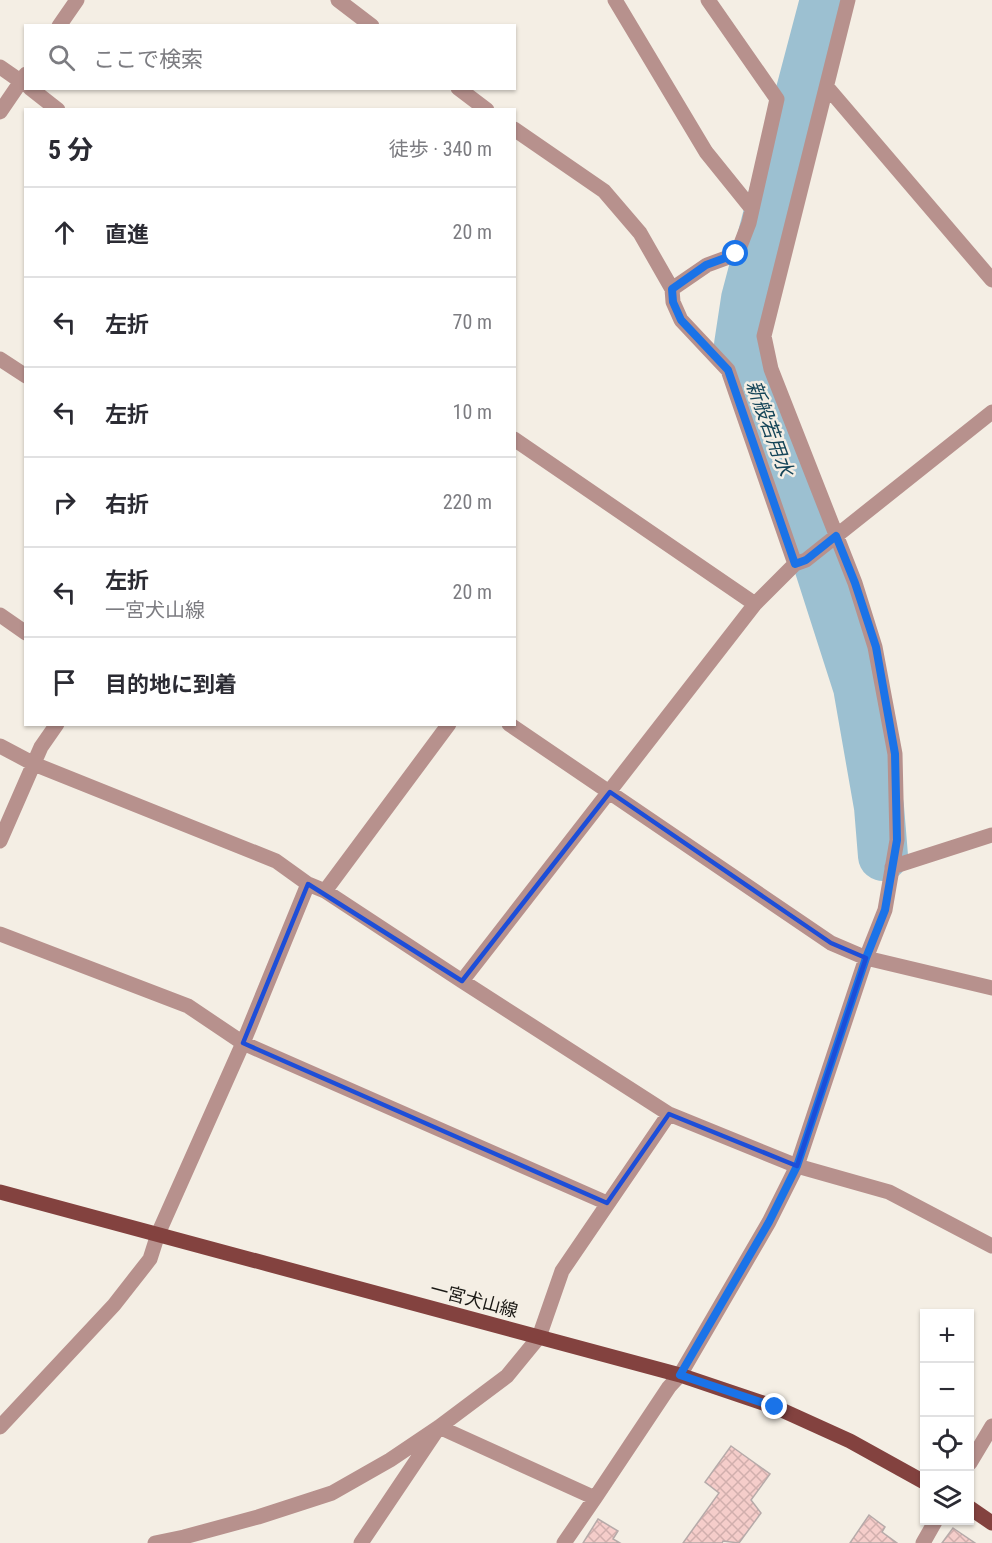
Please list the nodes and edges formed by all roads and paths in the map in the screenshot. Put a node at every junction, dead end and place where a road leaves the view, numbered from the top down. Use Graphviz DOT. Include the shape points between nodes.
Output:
graph roads {
  1 [pos="77,0"];
  2 [pos="338,0"];
  3 [pos="615,0"];
  4 [pos="708,0"];
  5 [pos="848,0"];
  6 [pos="60,24"];
  7 [pos="369,24"];
  8 [pos="0,67"];
  9 [pos="24,81"];
  10 [pos="24,83"];
  11 [pos="827,87"];
  12 [pos="34,90"];
  13 [pos="461,90"];
  14 [pos="56,108"];
  15 [pos="484,108"];
  16 [pos="0,111"];
  17 [pos="516,130"];
  18 [pos="752,209"];
  19 [pos="992,280"];
  20 [pos="672,289"];
  21 [pos="0,359"];
  22 [pos="24,375"];
  23 [pos="992,412"];
  24 [pos="516,440"];
  25 [pos="836,536"];
  26 [pos="800,562"];
  27 [pos="755,604"];
  28 [pos="0,615"];
  29 [pos="24,632"];
  30 [pos="56,726"];
  31 [pos="448,726"];
  32 [pos="512,726"];
  33 [pos="0,746"];
  34 [pos="34,764"];
  35 [pos="610,792"];
  36 [pos="992,835"];
  37 [pos="0,842"];
  38 [pos="892,867"];
  39 [pos="308,884"];
  40 [pos="325,891"];
  41 [pos="0,934"];
  42 [pos="866,958"];
  43 [pos="462,981"];
  44 [pos="992,988"];
  45 [pos="243,1043"];
  46 [pos="669,1114"];
  47 [pos="797,1166"];
  48 [pos="0,1192"];
  49 [pos="607,1203"];
  50 [pos="159,1234"];
  51 [pos="992,1246"];
  52 [pos="539,1337"];
  53 [pos="680,1375"];
  54 [pos="992,1426"];
  55 [pos="0,1427"];
  56 [pos="440,1427"];
  57 [pos="974,1455"];
  58 [pos="920,1480"];
  59 [pos="596,1498"];
  60 [pos="974,1511"];
  61 [pos="992,1523"];
  62 [pos="934,1525"];
  63 [pos="155,1543"];
  64 [pos="362,1543"];
  65 [pos="564,1543"];
  66 [pos="923,1543"];
  1 -- 6 [label="street"];
  2 -- 7 [label="street"];
  3 -- 18 [label="street" via="706,152"];
  4 -- 18 [label="street" via="777,99"];
  5 -- 11 [label="street"];
  8 -- 9 [label="street"];
  10 -- 16 [label="street"];
  11 -- 19 [label="street"];
  11 -- 25 [label="street" via="764,336 771,369"];
  12 -- 14 [label="street"];
  13 -- 15 [label="street"];
  17 -- 20 [label="street" via="603,191 640,233"];
  18 -- 20 [label="street" via="736,254 706,265"];
  20 -- 26 [label="street" via="681,320 728,370"];
  21 -- 22 [label="street"];
  23 -- 25 [label="street"];
  24 -- 27 [label="street"];
  25 -- 26 [label="street"];
  25 -- 38 [label="street" via="876,647 895,754 897,840"];
  26 -- 27 [label="street"];
  27 -- 35 [label="street"];
  28 -- 29 [label="street"];
  30 -- 34 [label="street"];
  31 -- 40 [label="street"];
  32 -- 35 [label="street"];
  33 -- 34 [label="street"];
  34 -- 37 [label="street"];
  34 -- 39 [label="street" via="251,850 276,861"];
  35 -- 42 [label="street" via="831,943"];
  35 -- 43 [label="street"];
  36 -- 38 [label="street"];
  38 -- 42 [label="street" via="885,910"];
  39 -- 40 [label="street"];
  39 -- 45 [label="street"];
  40 -- 43 [label="street"];
  41 -- 45 [label="street" via="188,1006"];
  42 -- 44 [label="street"];
  42 -- 47 [label="street"];
  43 -- 46 [label="street"];
  45 -- 49 [label="street"];
  45 -- 50 [label="street"];
  46 -- 47 [label="street"];
  46 -- 49 [label="street"];
  47 -- 51 [label="street" via="889,1192"];
  47 -- 53 [label="street"];
  48 -- 50 [label="main road, 一宮犬山線"];
  49 -- 52 [label="street" via="562,1271"];
  50 -- 52 [label="main road, 一宮犬山線"];
  50 -- 55 [label="street" via="150,1259 114,1305"];
  52 -- 53 [label="main road, 一宮犬山線"];
  52 -- 56 [label="street" via="507,1376"];
  53 -- 58 [label="main road, 一宮犬山線" via="775,1407"];
  53 -- 59 [label="street"];
  54 -- 57 [label="street"];
  56 -- 59 [label="street"];
  56 -- 63 [label="street" via="332,1493"];
  56 -- 64 [label="street"];
  59 -- 65 [label="street"];
  60 -- 61 [label="main road"];
  62 -- 66 [label="street"];
}
